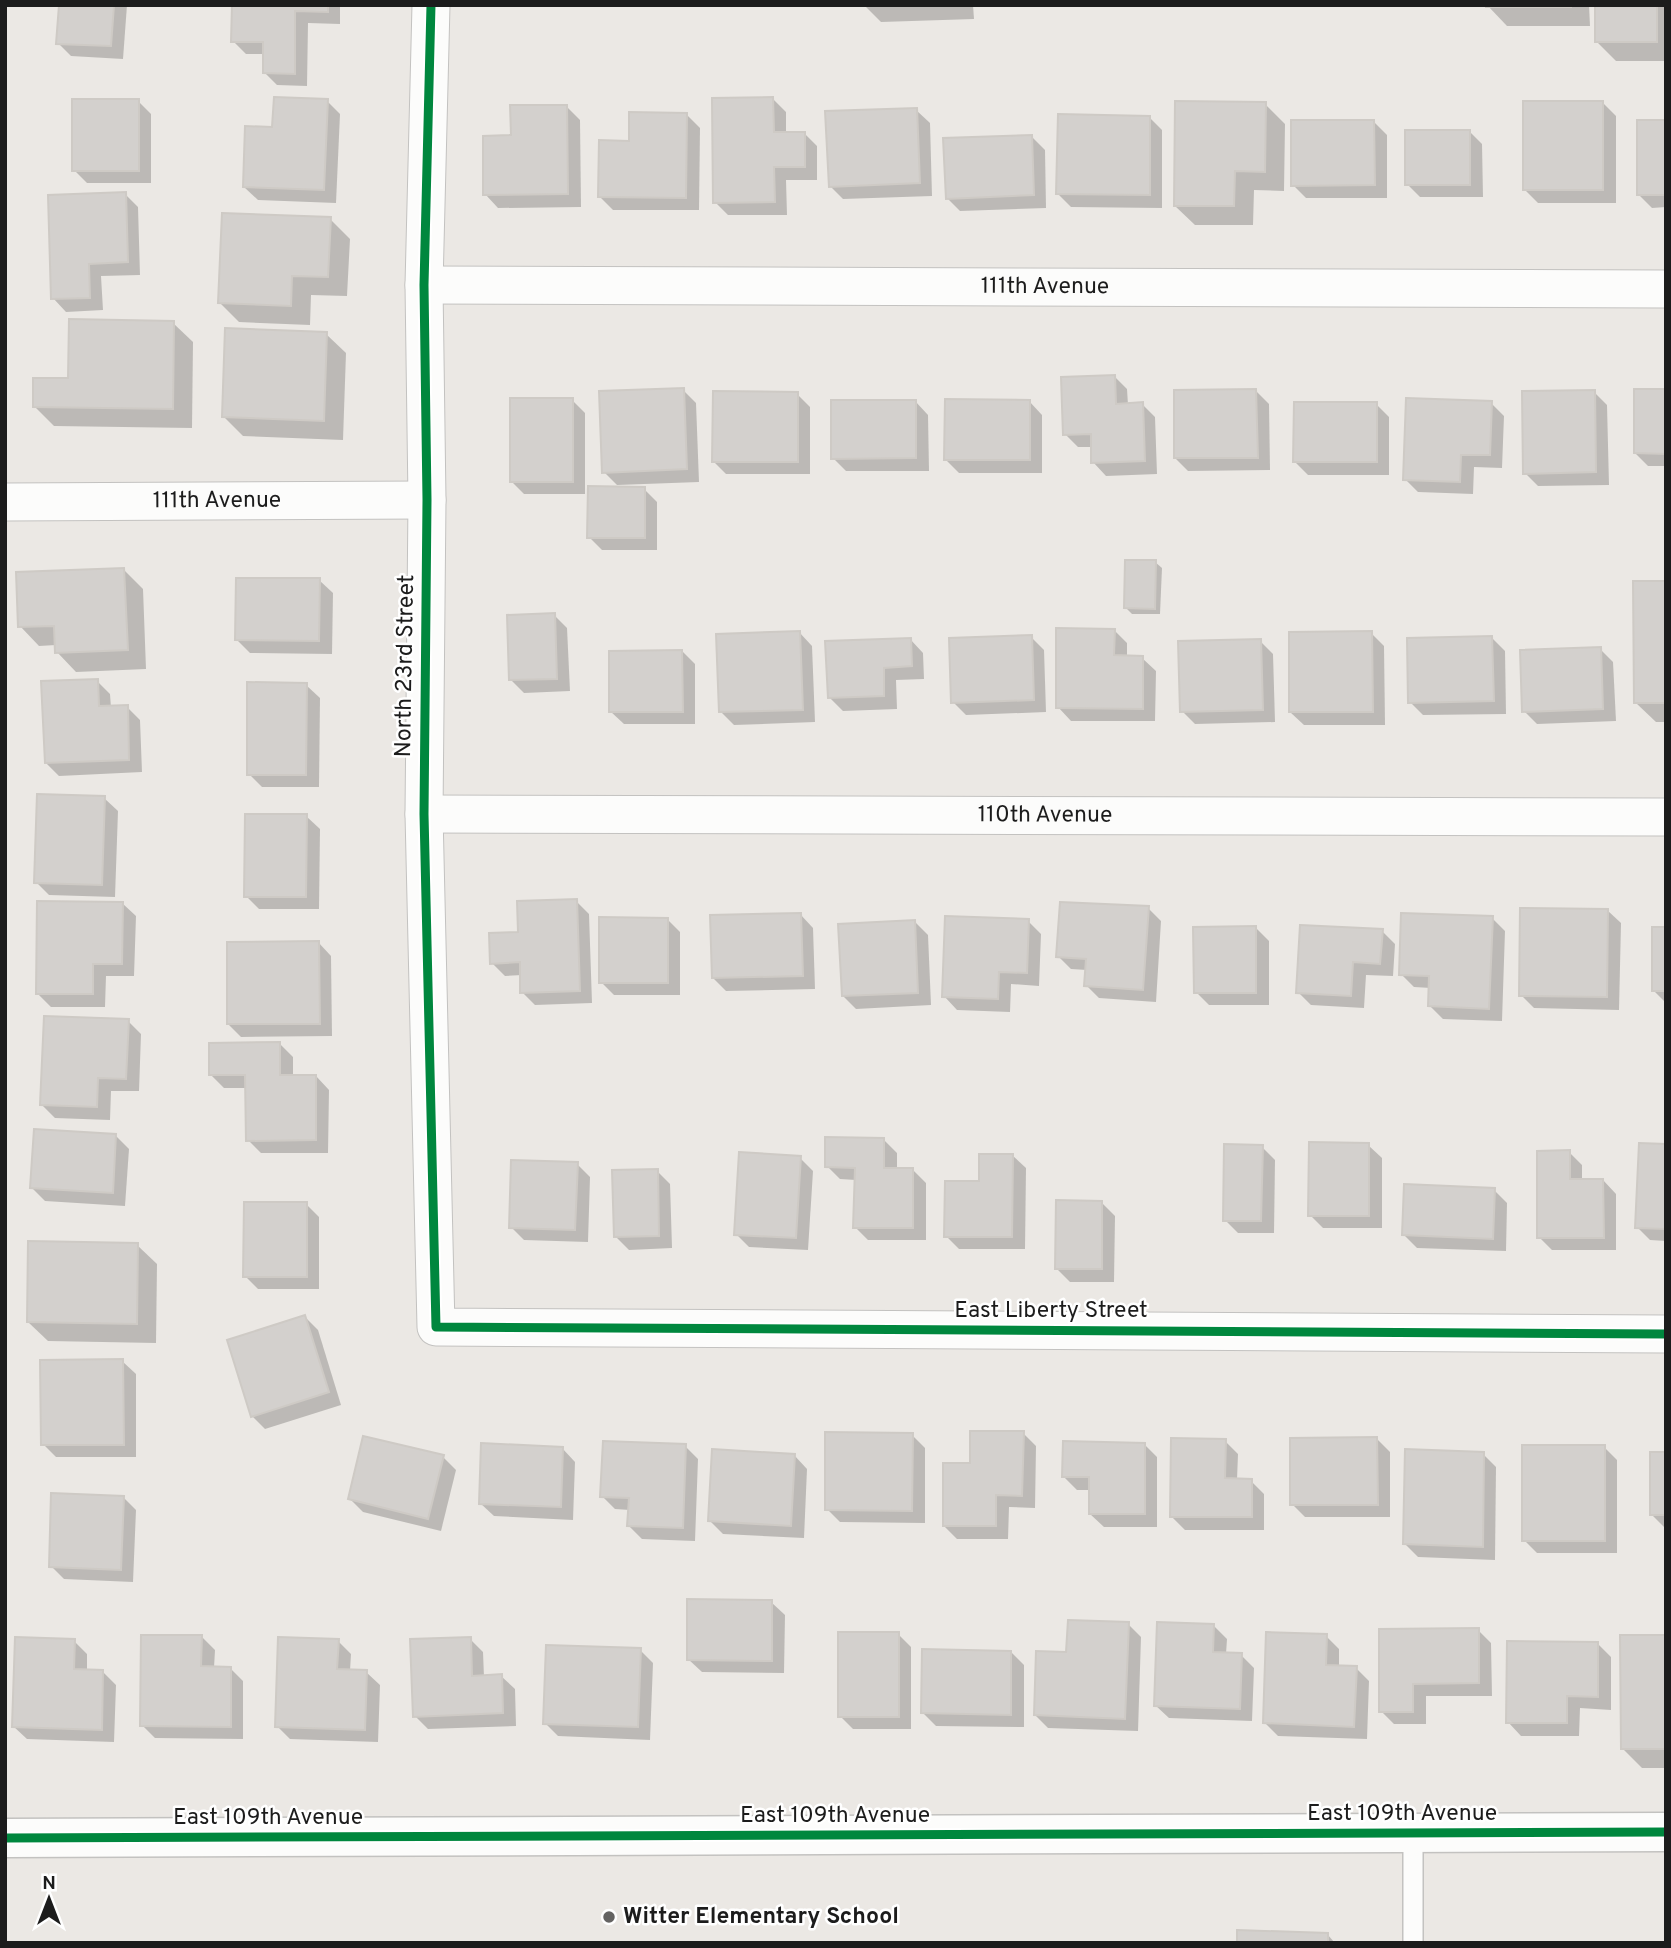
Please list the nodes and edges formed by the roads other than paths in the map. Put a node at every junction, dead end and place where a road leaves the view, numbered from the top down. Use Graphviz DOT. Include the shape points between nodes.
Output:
graph roads {
  1 [pos="431,5"];
  2 [pos="424,285"];
  3 [pos="1666,289"];
  4 [pos="427,500"];
  5 [pos="5,502"];
  6 [pos="424,814"];
  7 [pos="1666,817"];
  8 [pos="436,1327"];
  9 [pos="1666,1334"];
  10 [pos="1666,1832"];
  11 [pos="1413,1833"];
  12 [pos="5,1838"];
  13 [pos="1413,1943"];
  1 -- 2 [label="street, North 23rd Street"];
  2 -- 3 [label="street, 111th Avenue"];
  2 -- 4 [label="street, North 23rd Street"];
  4 -- 5 [label="street, 111th Avenue"];
  4 -- 6 [label="street, North 23rd Street"];
  6 -- 7 [label="street, 110th Avenue"];
  6 -- 8 [label="street, North 23rd Street"];
  8 -- 9 [label="street, East Liberty Street"];
  10 -- 11 [label="street, East 109th Avenue"];
  11 -- 12 [label="street, East 109th Avenue"];
  11 -- 13 [label="lane"];
}
